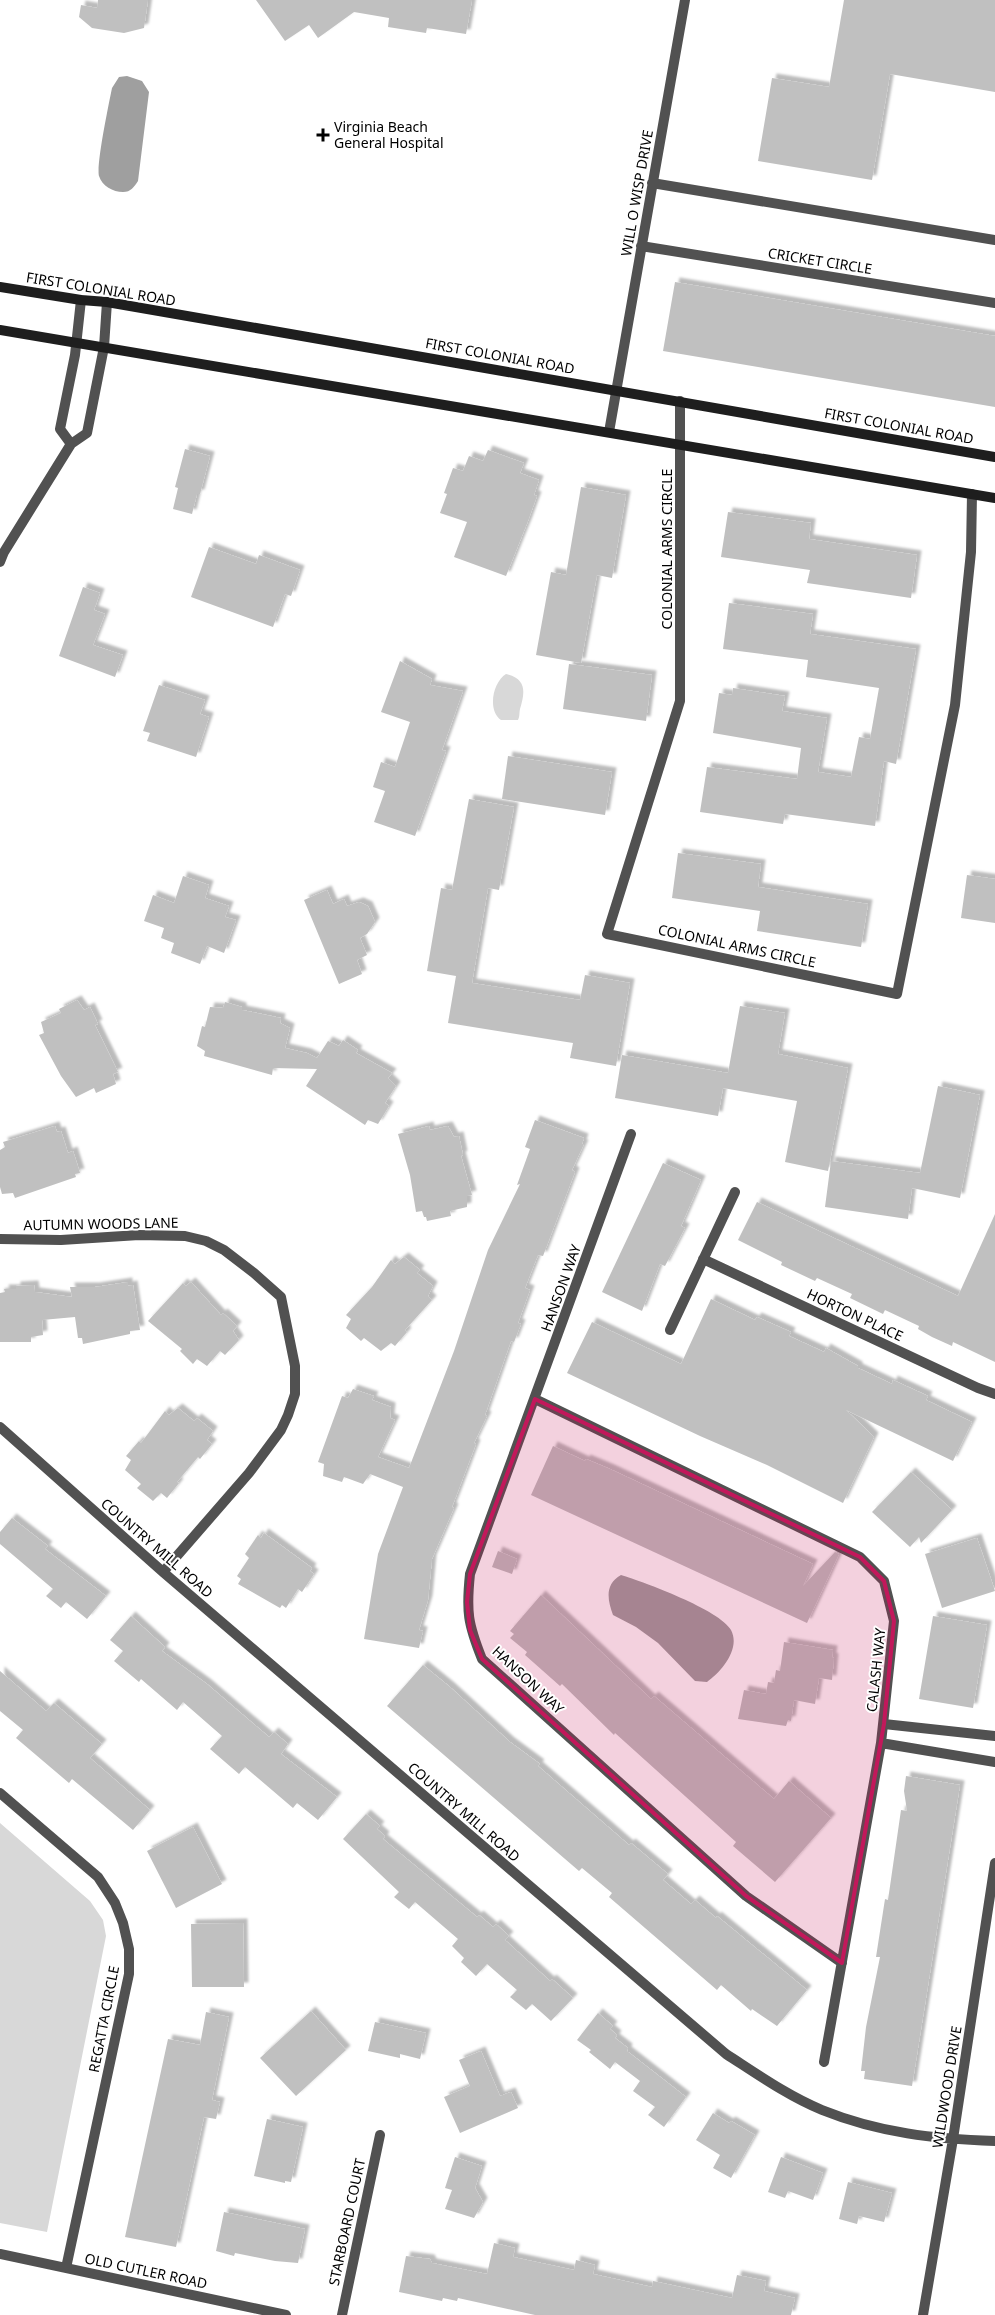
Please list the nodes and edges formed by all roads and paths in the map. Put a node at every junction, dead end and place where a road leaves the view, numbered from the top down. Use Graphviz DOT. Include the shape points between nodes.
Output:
graph roads {
  1 [pos="686,0"];
  2 [pos="652,183"];
  3 [pos="995,240"];
  4 [pos="642,246"];
  5 [pos="0,287"];
  6 [pos="81,300"];
  7 [pos="106,302"];
  8 [pos="995,303"];
  9 [pos="0,330"];
  10 [pos="77,343"];
  11 [pos="104,347"];
  12 [pos="616,390"];
  13 [pos="680,401"];
  14 [pos="609,432"];
  15 [pos="71,444"];
  16 [pos="682,444"];
  17 [pos="995,457"];
  18 [pos="972,494"];
  19 [pos="995,498"];
  20 [pos="0,562"];
  21 [pos="631,1134"];
  22 [pos="735,1192"];
  23 [pos="0,1239"];
  24 [pos="703,1259"];
  25 [pos="670,1330"];
  26 [pos="995,1394"];
  27 [pos="535,1399"];
  28 [pos="0,1427"];
  29 [pos="163,1572"];
  30 [pos="884,1724"];
  31 [pos="995,1736"];
  32 [pos="881,1743"];
  33 [pos="995,1762"];
  34 [pos="0,1793"];
  35 [pos="995,1864"];
  36 [pos="842,1962"];
  37 [pos="824,2062"];
  38 [pos="380,2134"];
  39 [pos="953,2139"];
  40 [pos="995,2141"];
  41 [pos="0,2254"];
  42 [pos="66,2268"];
  43 [pos="286,2315"];
  44 [pos="342,2315"];
  45 [pos="923,2315"];
  1 -- 2 [label="street, WILL O WISP DRIVE"];
  2 -- 3 [label="street"];
  2 -- 4 [label="street, WILL O WISP DRIVE"];
  4 -- 8 [label="street, CRICKET CIRCLE"];
  4 -- 12 [label="street, WILL O WISP DRIVE"];
  5 -- 6 [label="main road, FIRST COLONIAL ROAD"];
  6 -- 7 [label="main road, FIRST COLONIAL ROAD"];
  6 -- 10 [label="street"];
  7 -- 11 [label="street"];
  7 -- 12 [label="main road, FIRST COLONIAL ROAD"];
  9 -- 10 [label="main road"];
  10 -- 11 [label="main road"];
  10 -- 15 [label="street" via="60,429"];
  11 -- 14 [label="main road"];
  11 -- 15 [label="street" via="87,433"];
  12 -- 13 [label="main road, FIRST COLONIAL ROAD"];
  12 -- 14 [label="street, WILL O WISP DRIVE"];
  13 -- 16 [label="street, COLONIAL ARMS CIRCLE"];
  13 -- 17 [label="main road, FIRST COLONIAL ROAD"];
  14 -- 16 [label="main road"];
  15 -- 20 [label="street"];
  16 -- 18 [label="main road"];
  16 -- 18 [label="street, COLONIAL ARMS CIRCLE" via="680,701 607,934 897,994 955,705 971,552"];
  18 -- 19 [label="main road"];
  21 -- 27 [label="street, HANSON WAY"];
  22 -- 24 [label="street"];
  23 -- 29 [label="street, AUTUMN WOODS LANE" via="185,1236 224,1250 281,1297 295,1366 295,1394 288,1415 281,1430 249,1473"];
  24 -- 25 [label="street"];
  24 -- 26 [label="street, HORTON PLACE"];
  27 -- 30 [label="street, CALASH WAY" via="860,1557 884,1580 894,1621"];
  27 -- 36 [label="street, HANSON WAY" via="470,1574 467,1602 470,1630 482,1659 746,1896"];
  28 -- 29 [label="street, COUNTRY MILL ROAD"];
  29 -- 39 [label="street, COUNTRY MILL ROAD" via="726,2054 774,2085 822,2110 891,2132"];
  30 -- 31 [label="street"];
  30 -- 32 [label="street, CALASH WAY"];
  32 -- 33 [label="street"];
  32 -- 36 [label="street, CALASH WAY"];
  34 -- 42 [label="street, REGATTA CIRCLE" via="98,1877 115,1903 129,1949 128,1974"];
  35 -- 39 [label="street, WILDWOOD DRIVE"];
  36 -- 37 [label="street, CALASH WAY"];
  38 -- 44 [label="street, STARBOARD COURT"];
  39 -- 40 [label="street, COUNTRY MILL ROAD"];
  39 -- 45 [label="street, WILDWOOD DRIVE"];
  41 -- 42 [label="street, OLD CUTLER ROAD"];
  42 -- 43 [label="street, OLD CUTLER ROAD"];
}
